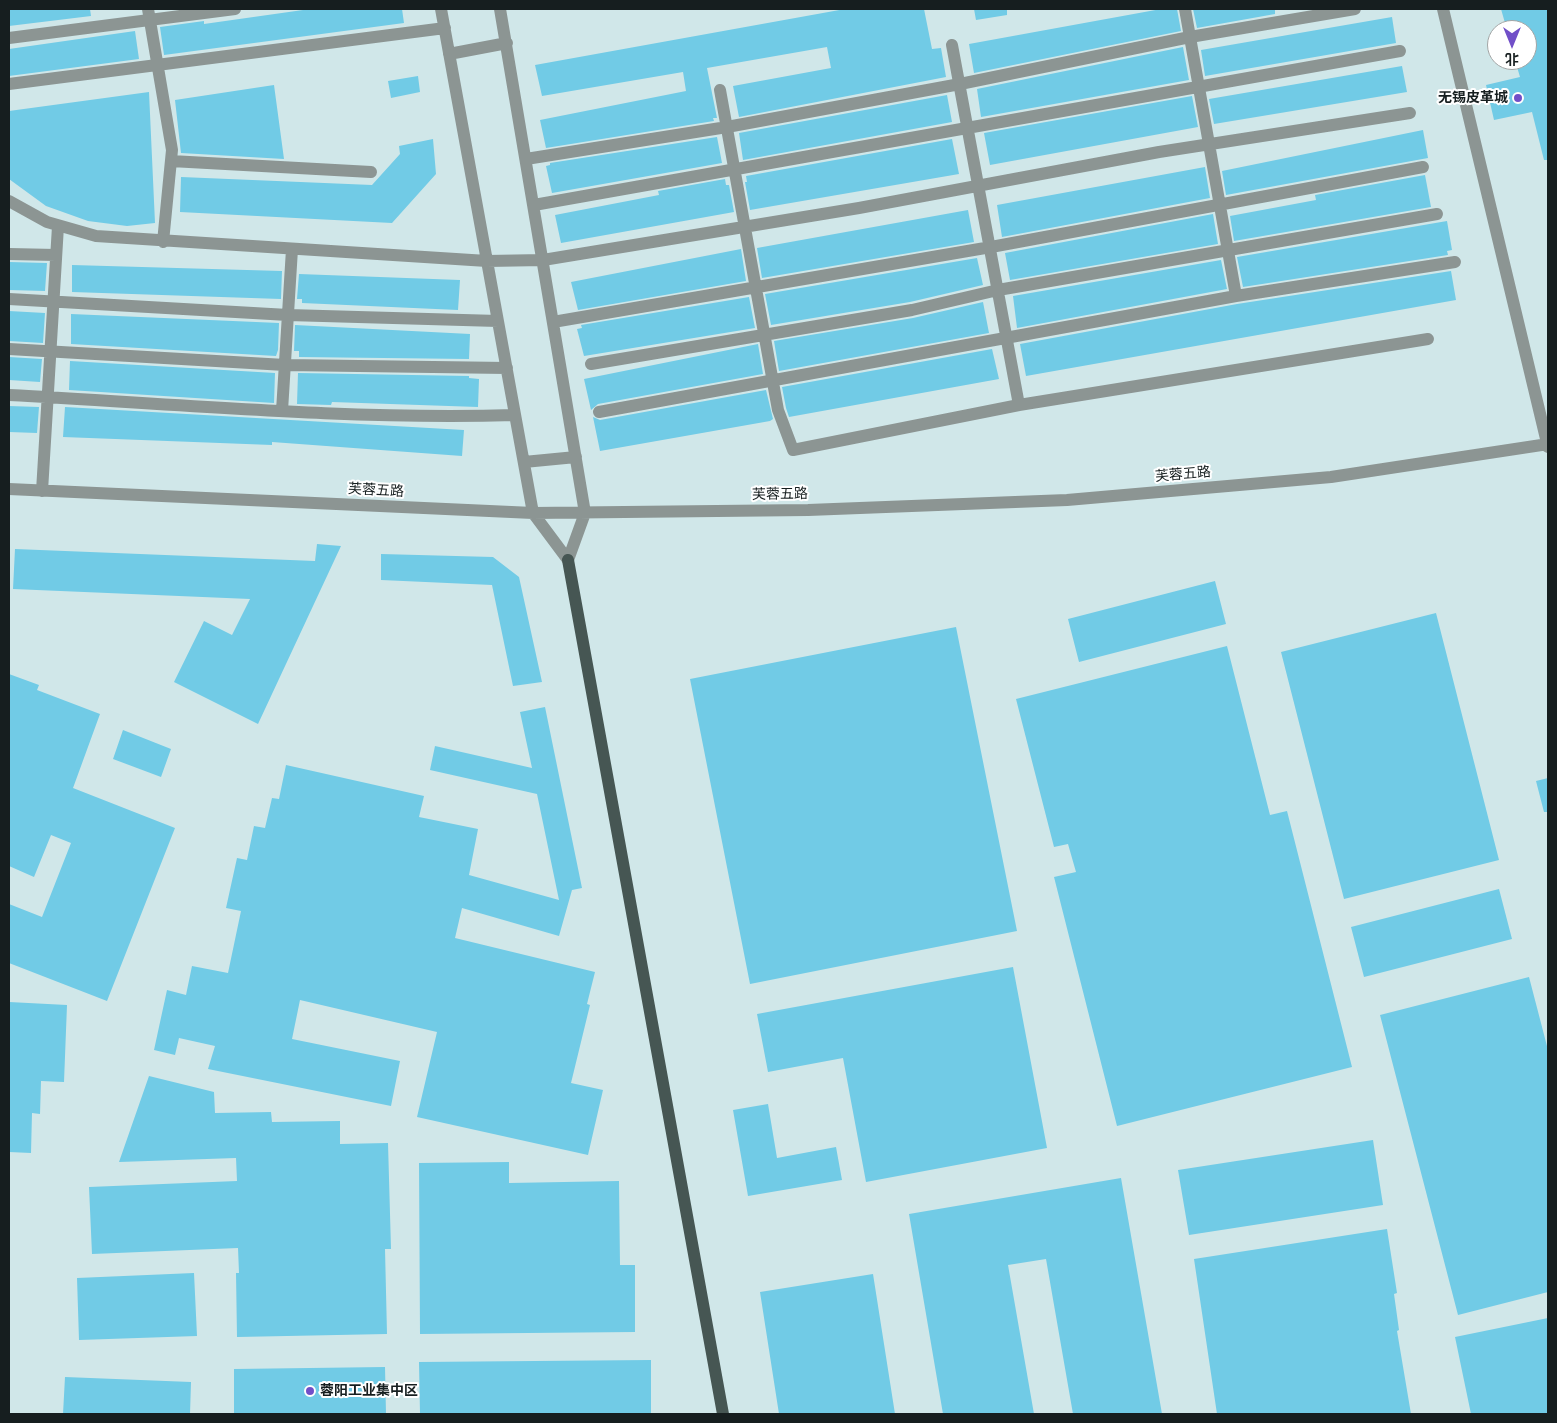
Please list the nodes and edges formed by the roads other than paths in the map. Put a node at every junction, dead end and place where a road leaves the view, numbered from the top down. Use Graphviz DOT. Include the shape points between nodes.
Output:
graph roads {
  1 [pos="235,9"];
  2 [pos="441,9"];
  3 [pos="500,9"];
  4 [pos="1185,9"];
  5 [pos="1355,9"];
  6 [pos="1443,9"];
  7 [pos="149,14"];
  8 [pos="444,28"];
  9 [pos="1190,37"];
  10 [pos="9,38"];
  11 [pos="507,43"];
  12 [pos="952,45"];
  13 [pos="1400,51"];
  14 [pos="449,54"];
  15 [pos="158,65"];
  16 [pos="9,84"];
  17 [pos="960,84"];
  18 [pos="1199,87"];
  19 [pos="720,90"];
  20 [pos="1410,113"];
  21 [pos="727,127"];
  22 [pos="968,128"];
  23 [pos="1209,144"];
  24 [pos="526,159"];
  25 [pos="171,161"];
  26 [pos="1423,167"];
  27 [pos="735,171"];
  28 [pos="371,172"];
  29 [pos="979,186"];
  30 [pos="9,201"];
  31 [pos="1220,204"];
  32 [pos="534,205"];
  33 [pos="1437,214"];
  34 [pos="58,226"];
  35 [pos="746,227"];
  36 [pos="163,242"];
  37 [pos="991,247"];
  38 [pos="292,250"];
  39 [pos="1228,250"];
  40 [pos="9,254"];
  41 [pos="56,255"];
  42 [pos="543,260"];
  43 [pos="487,261"];
  44 [pos="1454,262"];
  45 [pos="756,288"];
  46 [pos="998,290"];
  47 [pos="1236,296"];
  48 [pos="9,299"];
  49 [pos="54,300"];
  50 [pos="288,315"];
  51 [pos="498,321"];
  52 [pos="553,322"];
  53 [pos="765,335"];
  54 [pos="1007,339"];
  55 [pos="1428,339"];
  56 [pos="9,349"];
  57 [pos="51,350"];
  58 [pos="591,364"];
  59 [pos="285,365"];
  60 [pos="507,368"];
  61 [pos="773,380"];
  62 [pos="9,394"];
  63 [pos="49,397"];
  64 [pos="1019,405"];
  65 [pos="282,411"];
  66 [pos="599,412"];
  67 [pos="515,415"];
  68 [pos="1548,445"];
  69 [pos="576,457"];
  70 [pos="524,462"];
  71 [pos="9,489"];
  72 [pos="42,490"];
  73 [pos="585,513"];
  74 [pos="533,514"];
  75 [pos="568,560"];
  76 [pos="723,1414"];
  1 -- 7 [label="street"];
  2 -- 8 [label="street"];
  3 -- 11 [label="street"];
  4 -- 9 [label="street"];
  5 -- 9 [label="street"];
  6 -- 68 [label="street"];
  7 -- 10 [label="street"];
  7 -- 15 [label="street"];
  8 -- 14 [label="street"];
  8 -- 15 [label="street"];
  9 -- 17 [label="street"];
  9 -- 18 [label="street"];
  11 -- 14 [label="street"];
  11 -- 24 [label="street"];
  12 -- 17 [label="street"];
  13 -- 18 [label="street"];
  14 -- 43 [label="street"];
  15 -- 16 [label="street"];
  15 -- 25 [label="street"];
  17 -- 21 [label="street"];
  17 -- 22 [label="street"];
  18 -- 22 [label="street"];
  18 -- 23 [label="street"];
  19 -- 21 [label="street"];
  20 -- 23 [label="street"];
  21 -- 24 [label="street"];
  21 -- 27 [label="street"];
  22 -- 27 [label="street"];
  22 -- 29 [label="street"];
  23 -- 29 [label="street"];
  23 -- 31 [label="street"];
  24 -- 32 [label="street"];
  25 -- 28 [label="street"];
  25 -- 36 [label="street"];
  26 -- 31 [label="street"];
  27 -- 32 [label="street"];
  27 -- 35 [label="street"];
  29 -- 35 [label="street"];
  29 -- 37 [label="street"];
  30 -- 34 [label="street"];
  31 -- 37 [label="street"];
  31 -- 39 [label="street"];
  32 -- 42 [label="street"];
  33 -- 39 [label="street"];
  34 -- 36 [label="street" via="96,236"];
  34 -- 41 [label="street"];
  35 -- 42 [label="street"];
  35 -- 45 [label="street"];
  36 -- 38 [label="street"];
  37 -- 45 [label="street"];
  37 -- 46 [label="street"];
  38 -- 43 [label="street"];
  38 -- 50 [label="street"];
  39 -- 46 [label="street"];
  39 -- 47 [label="street"];
  40 -- 41 [label="street"];
  41 -- 49 [label="street"];
  42 -- 43 [label="street"];
  42 -- 52 [label="street"];
  43 -- 51 [label="street"];
  44 -- 47 [label="street"];
  45 -- 52 [label="street"];
  45 -- 53 [label="street"];
  46 -- 53 [label="street" via="912,310"];
  46 -- 54 [label="street"];
  47 -- 54 [label="street"];
  48 -- 49 [label="street"];
  49 -- 50 [label="street"];
  49 -- 57 [label="street"];
  50 -- 51 [label="street"];
  50 -- 59 [label="street"];
  51 -- 60 [label="street"];
  52 -- 69 [label="street"];
  53 -- 58 [label="street"];
  53 -- 61 [label="street"];
  54 -- 61 [label="street"];
  54 -- 64 [label="street"];
  55 -- 64 [label="street"];
  56 -- 57 [label="street"];
  57 -- 59 [label="street"];
  57 -- 63 [label="street"];
  59 -- 60 [label="street"];
  59 -- 65 [label="street"];
  60 -- 67 [label="street"];
  61 -- 64 [label="street" via="778,410 792,450"];
  61 -- 66 [label="street"];
  62 -- 63 [label="street"];
  63 -- 65 [label="street"];
  63 -- 72 [label="street"];
  65 -- 67 [label="street"];
  67 -- 70 [label="street"];
  68 -- 73 [label="street, 芙蓉五路" via="1331,477 1066,500 808,510"];
  69 -- 70 [label="street"];
  69 -- 73 [label="street"];
  70 -- 74 [label="street"];
  71 -- 72 [label="street, 芙蓉五路"];
  72 -- 74 [label="street, 芙蓉五路"];
  73 -- 74 [label="street, 芙蓉五路"];
  73 -- 75 [label="street"];
  74 -- 75 [label="street"];
  75 -- 76 [label="main road"];
}
